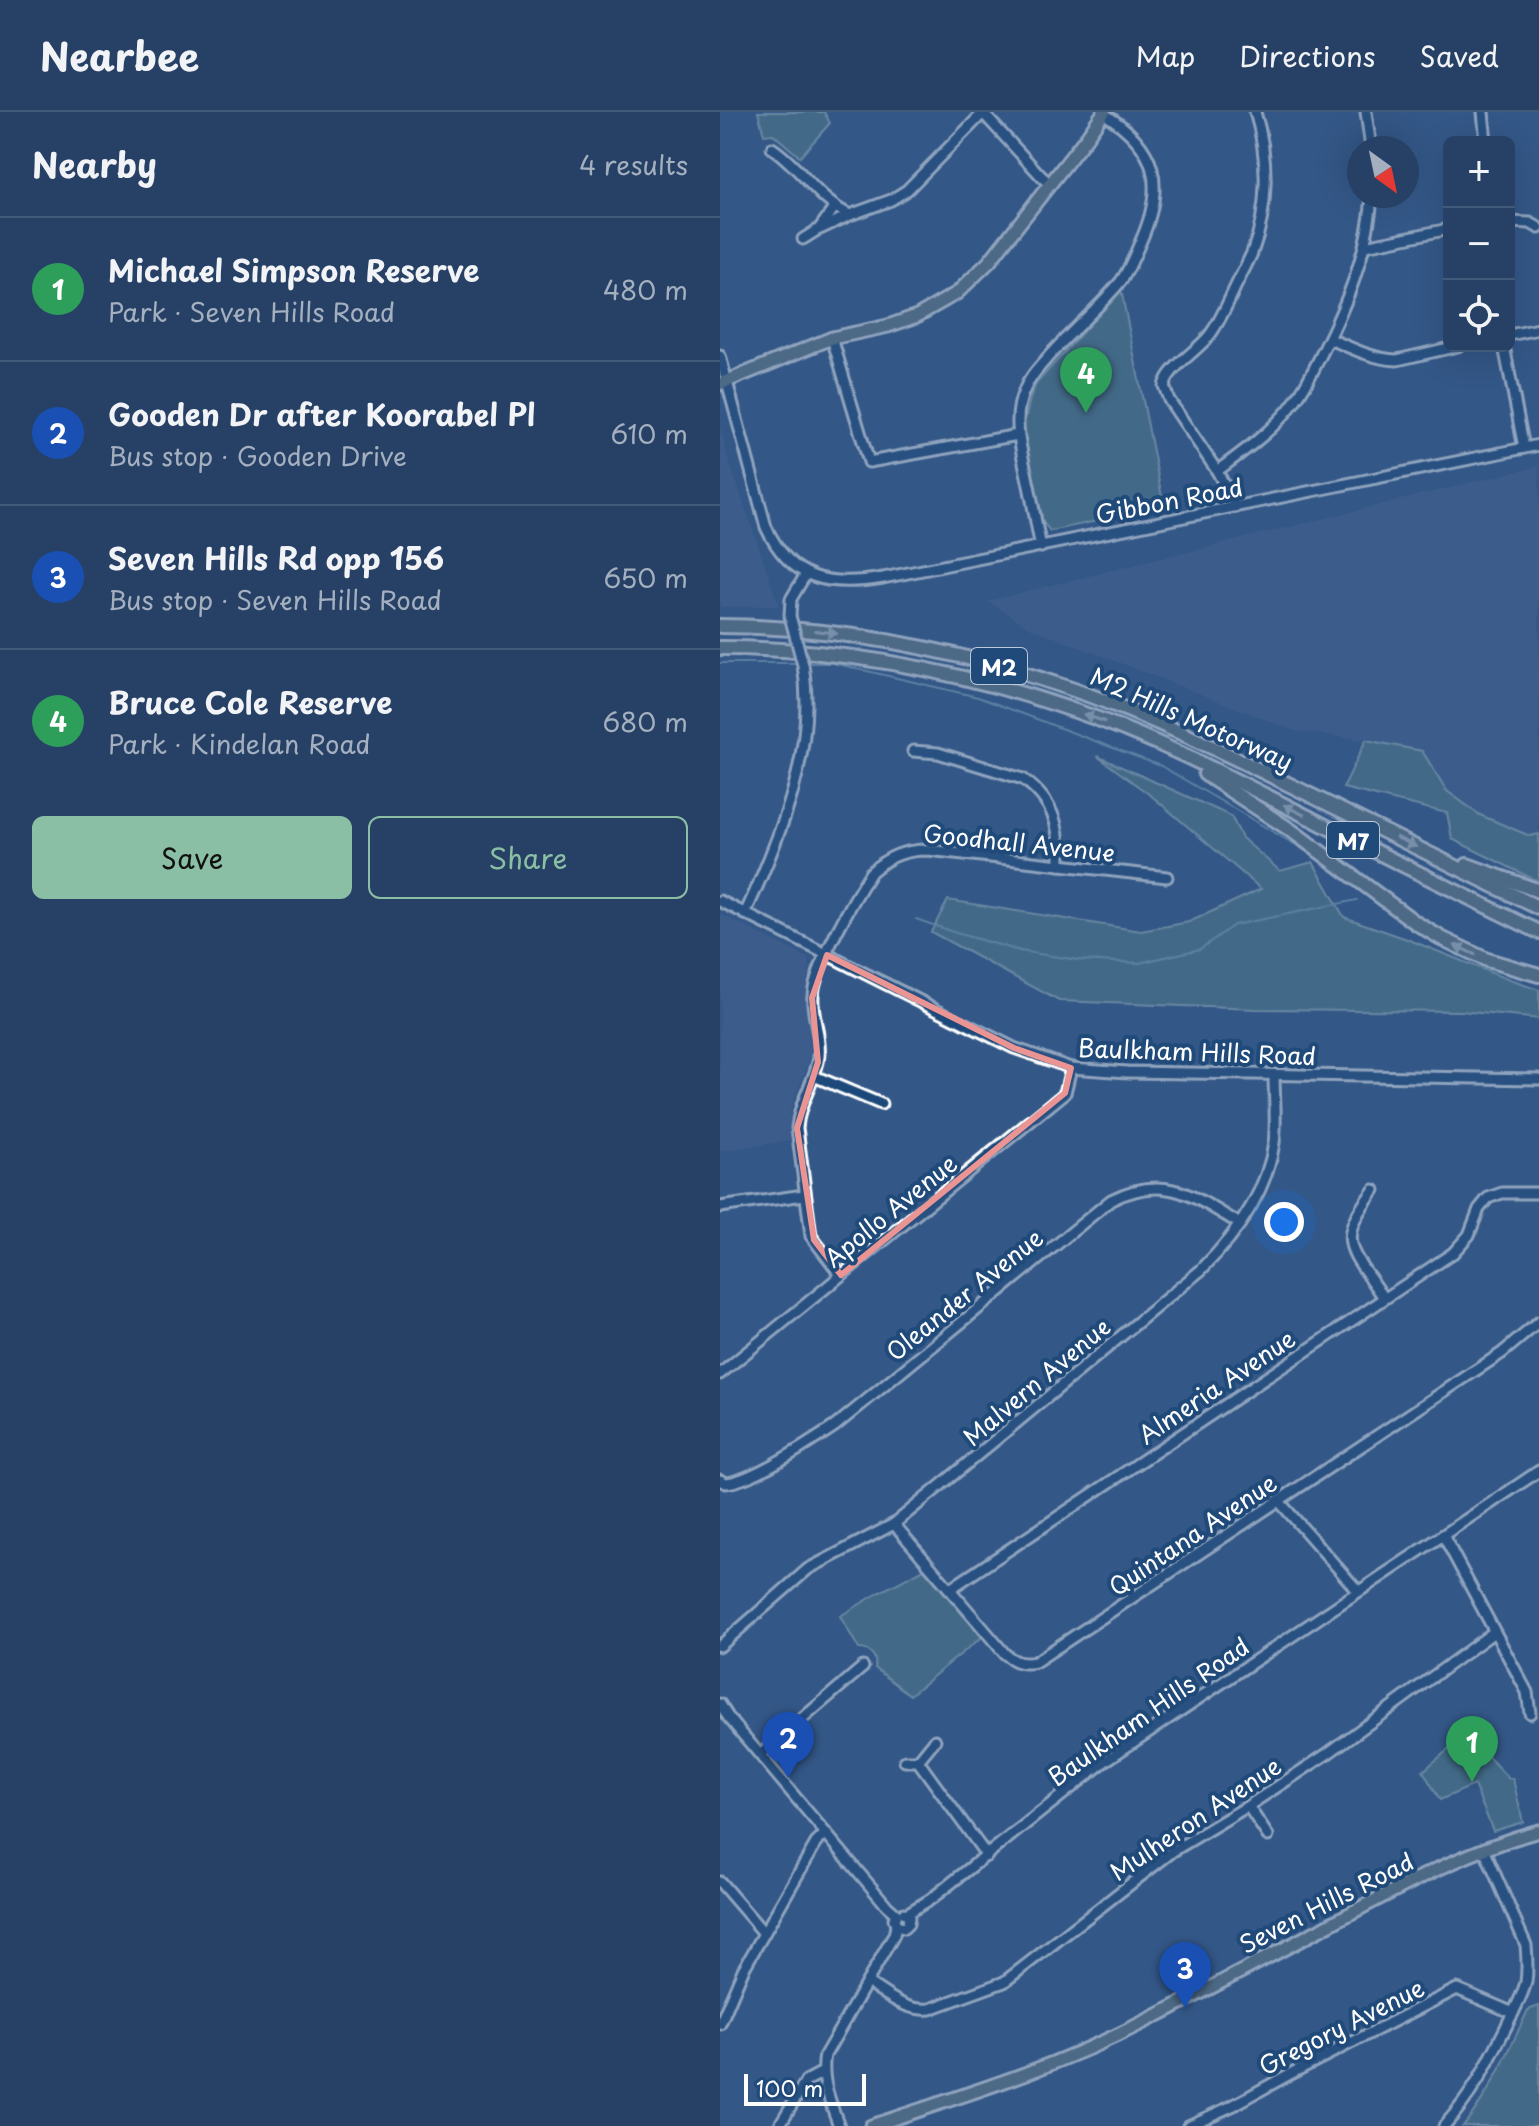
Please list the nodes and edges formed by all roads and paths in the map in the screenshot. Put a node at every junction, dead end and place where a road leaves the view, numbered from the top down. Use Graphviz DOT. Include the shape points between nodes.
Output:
graph roads {
  1 [pos="1255,112"];
  2 [pos="1366,112"];
  3 [pos="1483,112"];
  4 [pos="982,113"];
  5 [pos="1103,113"];
  6 [pos="1369,136"];
  7 [pos="1485,136"];
  8 [pos="772,148"];
  9 [pos="1050,184"];
  10 [pos="834,208"];
  11 [pos="1371,208"];
  12 [pos="850,215"];
  13 [pos="1515,222"];
  14 [pos="1539,228"];
  15 [pos="819,229"];
  16 [pos="1443,230"];
  17 [pos="803,239"];
  18 [pos="1365,246"];
  19 [pos="1539,329"];
  20 [pos="1515,334"];
  21 [pos="832,338"];
  22 [pos="1330,339"];
  23 [pos="1443,349"];
  24 [pos="1505,352"];
  25 [pos="720,356"];
  26 [pos="723,383"];
  27 [pos="1018,435"];
  28 [pos="1539,445"];
  29 [pos="1524,448"];
  30 [pos="1217,471"];
  31 [pos="1236,507"];
  32 [pos="1041,547"];
  33 [pos="806,574"];
  34 [pos="720,626"];
  35 [pos="720,648"];
  36 [pos="1166,748"];
  37 [pos="913,751"];
  38 [pos="1444,861"];
  39 [pos="1060,865"];
  40 [pos="1167,877"];
  41 [pos="1539,891"];
  42 [pos="720,901"];
  43 [pos="1539,908"];
  44 [pos="745,914"];
  45 [pos="1539,932"];
  46 [pos="827,955"];
  47 [pos="1539,975"];
  48 [pos="1071,1068"];
  49 [pos="1274,1075"];
  50 [pos="814,1076"];
  51 [pos="1539,1079"];
  52 [pos="881,1104"];
  53 [pos="1374,1190"];
  54 [pos="1478,1191"];
  55 [pos="1539,1193"];
  56 [pos="804,1195"];
  57 [pos="1486,1200"];
  58 [pos="720,1207"];
  59 [pos="1240,1224"];
  60 [pos="841,1275"];
  61 [pos="1384,1298"];
  62 [pos="1539,1322"];
  63 [pos="720,1374"];
  64 [pos="1539,1471"];
  65 [pos="720,1480"];
  66 [pos="1278,1500"];
  67 [pos="894,1524"];
  68 [pos="1443,1535"];
  69 [pos="950,1589"];
  70 [pos="1358,1591"];
  71 [pos="1494,1632"];
  72 [pos="720,1646"];
  73 [pos="863,1667"];
  74 [pos="720,1704"];
  75 [pos="1530,1713"];
  76 [pos="935,1740"];
  77 [pos="760,1755"];
  78 [pos="905,1761"];
  79 [pos="918,1761"];
  80 [pos="1248,1806"];
  81 [pos="1539,1831"];
  82 [pos="826,1833"];
  83 [pos="1268,1836"];
  84 [pos="1484,1849"];
  85 [pos="987,1856"];
  86 [pos="720,1882"];
  87 [pos="901,1914"];
  88 [pos="763,1932"];
  89 [pos="867,1982"];
  90 [pos="1513,2013"];
  91 [pos="720,2024"];
  92 [pos="823,2072"];
  93 [pos="878,2125"];
  94 [pos="779,2126"];
  95 [pos="839,2126"];
  96 [pos="1188,2126"];
  97 [pos="1444,2126"];
  1 -- 30 [label="street" via="1266,179 1252,251 1214,330 1164,386"];
  2 -- 6 [label="street"];
  3 -- 7 [label="street"];
  4 -- 9 [label="street"];
  4 -- 12 [label="street" via="907,190"];
  5 -- 9 [label="main road"];
  5 -- 27 [label="street" via="1128,131 1146,154 1155,206 1122,279 1031,376 1020,404"];
  8 -- 10 [label="street"];
  9 -- 21 [label="main road" via="989,262 957,293 904,321"];
  10 -- 12 [label="street"];
  10 -- 15 [label="street"];
  11 -- 18 [label="street"];
  12 -- 15 [label="street"];
  13 -- 14 [label="street"];
  15 -- 17 [label="street"];
  16 -- 18 [label="street"];
  18 -- 22 [label="street"];
  19 -- 20 [label="street"];
  21 -- 26 [label="main road"];
  21 -- 27 [label="street" via="869,462"];
  22 -- 23 [label="street" via="1373,358 1397,360"];
  22 -- 30 [label="street" via="1283,416"];
  24 -- 29 [label="street"];
  25 -- 26 [label="street"];
  26 -- 33 [label="street" via="766,527 781,552"];
  27 -- 32 [label="street"];
  28 -- 29 [label="street, Gibbon Road"];
  29 -- 31 [label="street, Gibbon Road"];
  30 -- 31 [label="street"];
  31 -- 32 [label="street, Gibbon Road"];
  32 -- 33 [label="street, Gibbon Road" via="867,581 829,582"];
  33 -- 44 [label="street, bridge" via="791,599 790,616 807,704 803,746 781,826"];
  34 -- 38 [label="highway, M2 Hills Motorway / M2, one-way" via="872,639 998,666 1072,689 1166,725"];
  36 -- 35 [label="highway, M2 Hills Motorway / M2, one-way" via="1071,710 951,676 827,653"];
  45 -- 36 [label="highway, M7, one-way"];
  47 -- 36 [label="highway, M2, one-way" via="1487,960 1416,923 1292,831"];
  37 -- 39 [label="street" via="938,753 1034,787 1057,825"];
  38 -- 41 [label="highway, M2"];
  38 -- 43 [label="highway"];
  39 -- 40 [label="street, Goodhall Avenue"];
  39 -- 46 [label="street, Goodhall Avenue" via="928,850 897,854 871,872"];
  42 -- 44 [label="street, Baulkham Hills Road"];
  44 -- 46 [label="street, Baulkham Hills Road"];
  46 -- 48 [label="street, Baulkham Hills Road" via="1014,1048"];
  46 -- 50 [label="street, Goodhall Avenue" via="812,998 819,1044"];
  48 -- 49 [label="street, Baulkham Hills Road"];
  48 -- 60 [label="street, Apollo Avenue" via="1065,1093"];
  49 -- 51 [label="street, Baulkham Hills Road"];
  49 -- 59 [label="street, Malvern Avenue" via="1274,1143 1260,1189"];
  50 -- 52 [label="street"];
  50 -- 56 [label="street, Goodhall Avenue" via="797,1128"];
  53 -- 61 [label="street" via="1353,1221 1349,1240"];
  54 -- 57 [label="street"];
  55 -- 57 [label="street" via="1502,1193"];
  56 -- 58 [label="street"];
  56 -- 60 [label="street, Goodhall Avenue" via="811,1236"];
  57 -- 61 [label="street, Almeria Avenue" via="1457,1250"];
  59 -- 65 [label="street, Oleander Avenue" via="1196,1197 1162,1187 1122,1194 835,1426 743,1479"];
  59 -- 67 [label="street, Malvern Avenue" via="1201,1270"];
  60 -- 63 [label="street, Apollo Avenue"];
  61 -- 69 [label="street, Almeria Avenue"];
  62 -- 66 [label="street, Quintana Avenue" via="1502,1353"];
  64 -- 68 [label="street, Baulkham Hills Road"];
  66 -- 69 [label="street, Quintana Avenue" via="1045,1657 1025,1664 1005,1654"];
  66 -- 70 [label="street"];
  67 -- 69 [label="street, Quintana Avenue"];
  67 -- 72 [label="street, Malvern Avenue" via="808,1569"];
  68 -- 70 [label="street, Baulkham Hills Road"];
  68 -- 71 [label="street"];
  70 -- 85 [label="street, Baulkham Hills Road" via="1105,1761"];
  71 -- 75 [label="street" via="1527,1692"];
  71 -- 80 [label="street, Mulheron Avenue"];
  73 -- 77 [label="street"];
  74 -- 77 [label="street"];
  76 -- 79 [label="street"];
  77 -- 82 [label="street"];
  78 -- 79 [label="street"];
  79 -- 85 [label="street"];
  80 -- 83 [label="street"];
  80 -- 89 [label="street, Mulheron Avenue" via="1173,1851 1001,1984 921,2010"];
  81 -- 84 [label="main road, Seven Hills Road"];
  82 -- 87 [label="street"];
  82 -- 88 [label="street"];
  84 -- 90 [label="street" via="1526,1945 1526,1981"];
  84 -- 93 [label="main road, Seven Hills Road" via="1085,2051"];
  85 -- 87 [label="street, Baulkham Hills Road" via="931,1899"];
  86 -- 88 [label="street"];
  87 -- 89 [label="street" via="894,1919 894,1935"];
  88 -- 91 [label="street"];
  89 -- 92 [label="street" via="828,2048"];
  90 -- 96 [label="street, Gregory Avenue" via="1457,1989"];
  90 -- 97 [label="street" via="1479,2081"];
  92 -- 94 [label="street" via="801,2087"];
  92 -- 95 [label="street"];
}
